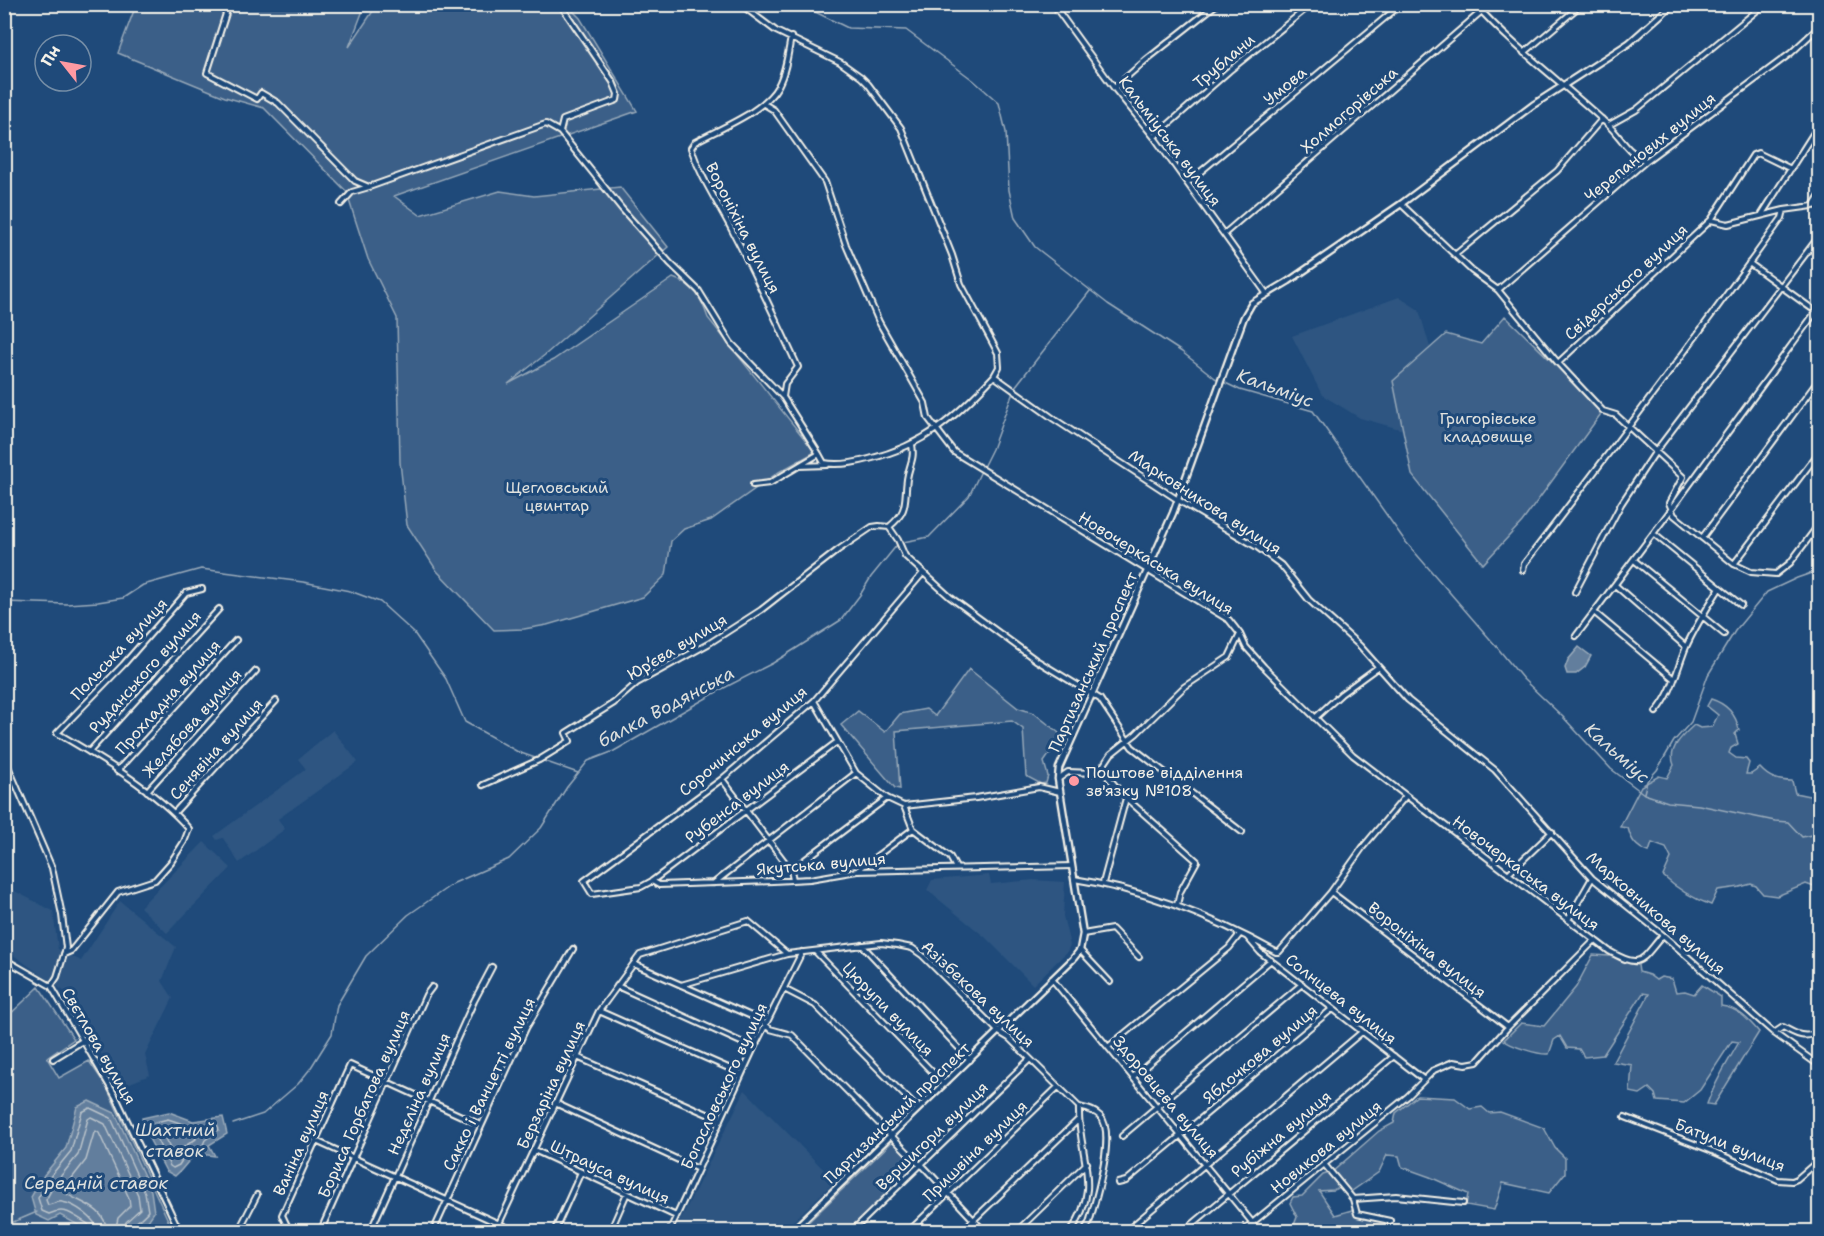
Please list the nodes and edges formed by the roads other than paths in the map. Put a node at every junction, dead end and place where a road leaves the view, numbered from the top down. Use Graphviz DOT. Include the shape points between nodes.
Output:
graph roads {
  1 [pos="229,4"];
  2 [pos="560,4"];
  3 [pos="740,4"];
  4 [pos="1062,4"];
  5 [pos="1217,4"];
  6 [pos="1312,4"];
  7 [pos="1475,4"];
  8 [pos="1490,4"];
  9 [pos="1582,4"];
  10 [pos="1673,4"];
  11 [pos="1765,4"];
  12 [pos="1055,7"];
  13 [pos="1398,7"];
  14 [pos="1482,12"];
  15 [pos="1820,26"];
  16 [pos="791,37"];
  17 [pos="1524,53"];
  18 [pos="1562,86"];
  19 [pos="1114,88"];
  20 [pos="764,104"];
  21 [pos="1602,119"];
  22 [pos="1820,123"];
  23 [pos="1609,125"];
  24 [pos="560,132"];
  25 [pos="1154,137"];
  26 [pos="1646,161"];
  27 [pos="1791,170"];
  28 [pos="1187,183"];
  29 [pos="369,187"];
  30 [pos="1820,195"];
  31 [pos="341,204"];
  32 [pos="1401,204"];
  33 [pos="1820,205"];
  34 [pos="1813,206"];
  35 [pos="1784,210"];
  36 [pos="1761,215"];
  37 [pos="1711,220"];
  38 [pos="1224,234"];
  39 [pos="1820,235"];
  40 [pos="1456,254"];
  41 [pos="1749,263"];
  42 [pos="1781,287"];
  43 [pos="1498,290"];
  44 [pos="1266,293"];
  45 [pos="1820,306"];
  46 [pos="1811,308"];
  47 [pos="1558,363"];
  48 [pos="994,376"];
  49 [pos="1820,378"];
  50 [pos="783,398"];
  51 [pos="1630,427"];
  52 [pos="937,429"];
  53 [pos="912,445"];
  54 [pos="1656,451"];
  55 [pos="1820,451"];
  56 [pos="819,454"];
  57 [pos="834,465"];
  58 [pos="798,466"];
  59 [pos="753,485"];
  60 [pos="1178,500"];
  61 [pos="1670,508"];
  62 [pos="1820,523"];
  63 [pos="889,527"];
  64 [pos="1654,534"];
  65 [pos="1702,538"];
  66 [pos="1634,560"];
  67 [pos="1734,564"];
  68 [pos="1147,570"];
  69 [pos="1523,570"];
  70 [pos="923,573"];
  71 [pos="1615,585"];
  72 [pos="202,589"];
  73 [pos="1719,589"];
  74 [pos="1575,592"];
  75 [pos="1741,605"];
  76 [pos="219,609"];
  77 [pos="1595,613"];
  78 [pos="1702,616"];
  79 [pos="1240,634"];
  80 [pos="1724,634"];
  81 [pos="1576,636"];
  82 [pos="236,640"];
  83 [pos="1686,647"];
  84 [pos="1378,667"];
  85 [pos="256,671"];
  86 [pos="1674,679"];
  87 [pos="1091,695"];
  88 [pos="276,701"];
  89 [pos="814,701"];
  90 [pos="1656,712"];
  91 [pos="1316,718"];
  92 [pos="1128,740"];
  93 [pos="837,742"];
  94 [pos="89,752"];
  95 [pos="4,757"];
  96 [pos="1101,769"];
  97 [pos="117,771"];
  98 [pos="856,773"];
  99 [pos="722,779"];
  100 [pos="1058,779"];
  101 [pos="483,785"];
  102 [pos="147,791"];
  103 [pos="1060,792"];
  104 [pos="1405,797"];
  105 [pos="887,798"];
  106 [pos="1126,798"];
  107 [pos="904,806"];
  108 [pos="746,810"];
  109 [pos="175,812"];
  110 [pos="913,829"];
  111 [pos="1242,832"];
  112 [pos="1552,832"];
  113 [pos="769,840"];
  114 [pos="1072,866"];
  115 [pos="956,868"];
  116 [pos="791,870"];
  117 [pos="857,871"];
  118 [pos="1509,874"];
  119 [pos="1592,878"];
  120 [pos="1074,879"];
  121 [pos="793,880"];
  122 [pos="584,881"];
  123 [pos="652,881"];
  124 [pos="714,883"];
  125 [pos="1103,883"];
  126 [pos="1331,892"];
  127 [pos="1177,905"];
  128 [pos="1568,920"];
  129 [pos="1083,934"];
  130 [pos="1243,934"];
  131 [pos="1663,935"];
  132 [pos="1595,940"];
  133 [pos="862,945"];
  134 [pos="573,949"];
  135 [pos="1080,950"];
  136 [pos="815,951"];
  137 [pos="803,952"];
  138 [pos="64,954"];
  139 [pos="787,954"];
  140 [pos="1139,957"];
  141 [pos="4,959"];
  142 [pos="1271,960"];
  143 [pos="634,964"];
  144 [pos="492,967"];
  145 [pos="1052,979"];
  146 [pos="1110,982"];
  147 [pos="1302,984"];
  148 [pos="681,985"];
  149 [pos="51,986"];
  150 [pos="432,987"];
  151 [pos="617,987"];
  152 [pos="784,989"];
  153 [pos="1332,1009"];
  154 [pos="599,1011"];
  155 [pos="766,1026"];
  156 [pos="1508,1027"];
  157 [pos="1820,1030"];
  158 [pos="999,1032"];
  159 [pos="1362,1032"];
  160 [pos="1774,1033"];
  161 [pos="84,1040"];
  162 [pos="1108,1047"];
  163 [pos="754,1048"];
  164 [pos="1394,1056"];
  165 [pos="577,1058"];
  166 [pos="53,1059"];
  167 [pos="1030,1059"];
  168 [pos="970,1060"];
  169 [pos="1820,1066"];
  170 [pos="742,1074"];
  171 [pos="1133,1077"];
  172 [pos="1423,1079"];
  173 [pos="387,1082"];
  174 [pos="944,1084"];
  175 [pos="1058,1087"];
  176 [pos="429,1101"];
  177 [pos="555,1103"];
  178 [pos="1158,1106"];
  179 [pos="1079,1107"];
  180 [pos="918,1109"];
  181 [pos="1625,1117"];
  182 [pos="721,1120"];
  183 [pos="1078,1120"];
  184 [pos="481,1125"];
  185 [pos="1181,1134"];
  186 [pos="890,1135"];
  187 [pos="1122,1136"];
  188 [pos="316,1140"];
  189 [pos="534,1150"];
  190 [pos="353,1158"];
  191 [pos="1820,1159"];
  192 [pos="1087,1163"];
  193 [pos="1205,1163"];
  194 [pos="1324,1164"];
  195 [pos="920,1165"];
  196 [pos="698,1168"];
  197 [pos="581,1172"];
  198 [pos="395,1176"];
  199 [pos="1118,1183"];
  200 [pos="948,1192"];
  201 [pos="627,1193"];
  202 [pos="1229,1193"];
  203 [pos="256,1195"];
  204 [pos="448,1199"];
  205 [pos="1353,1199"];
  206 [pos="1462,1203"];
  207 [pos="676,1216"];
  208 [pos="974,1220"];
  209 [pos="1390,1221"];
  210 [pos="1253,1222"];
  211 [pos="499,1223"];
  212 [pos="1820,1225"];
  213 [pos="180,1232"];
  214 [pos="238,1232"];
  215 [pos="290,1232"];
  216 [pos="320,1232"];
  217 [pos="370,1232"];
  218 [pos="433,1232"];
  219 [pos="495,1232"];
  220 [pos="516,1232"];
  221 [pos="555,1232"];
  222 [pos="609,1232"];
  223 [pos="669,1232"];
  224 [pos="791,1232"];
  225 [pos="851,1232"];
  226 [pos="908,1232"];
  227 [pos="961,1232"];
  228 [pos="986,1232"];
  229 [pos="1016,1232"];
  230 [pos="1070,1232"];
  231 [pos="1083,1232"];
  232 [pos="1125,1232"];
  233 [pos="1183,1232"];
  234 [pos="1241,1232"];
  235 [pos="1260,1232"];
  236 [pos="1813,1232"];
  1 -- 29 [label="street" via="207,73 257,99 261,93 278,103 355,181"];
  2 -- 24 [label="street" via="618,94 617,100 609,104 564,120"];
  3 -- 16 [label="street" via="776,31"];
  4 -- 12 [label="street"];
  5 -- 19 [label="street"];
  6 -- 25 [label="street, Трублани"];
  7 -- 14 [label="street"];
  8 -- 14 [label="street, Холмогорівська"];
  9 -- 17 [label="street"];
  10 -- 18 [label="street, Партизанський проспект" via="1629,42"];
  11 -- 23 [label="street" via="1636,110"];
  12 -- 19 [label="street, Кальміуська вулиця"];
  13 -- 28 [label="street, Умова"];
  14 -- 17 [label="street"];
  14 -- 38 [label="street, Холмогорівська"];
  15 -- 26 [label="street, Черепанових вулиця" via="1791,53"];
  16 -- 20 [label="street, Вороніхіна вулиця" via="778,86"];
  16 -- 48 [label="street" via="861,77 901,128 961,284 998,352 999,367"];
  17 -- 18 [label="street"];
  18 -- 21 [label="street"];
  18 -- 32 [label="street, Партизанський проспект"];
  19 -- 25 [label="street, Кальміуська вулиця"];
  20 -- 50 [label="street, Вороніхіна вулиця" via="694,142 691,148 699,173 726,218 798,367 785,384"];
  20 -- 52 [label="street, Новочеркаська вулиця" via="774,110 825,182 846,245 879,322"];
  21 -- 23 [label="street"];
  21 -- 40 [label="street" via="1557,171"];
  22 -- 27 [label="street"];
  23 -- 26 [label="street" via="1632,154"];
  24 -- 29 [label="street" via="546,124"];
  24 -- 50 [label="street" via="622,209 699,291 731,343"];
  25 -- 28 [label="street, Кальміуська вулиця"];
  26 -- 43 [label="street, Черепанових вулиця"];
  27 -- 36 [label="street"];
  27 -- 37 [label="street, Свiдерського вулиця" via="1755,153"];
  28 -- 38 [label="street, Кальміуська вулиця"];
  29 -- 31 [label="street" via="352,192"];
  30 -- 34 [label="street"];
  32 -- 40 [label="street"];
  32 -- 44 [label="street, Партизанський проспект"];
  33 -- 34 [label="street"];
  34 -- 35 [label="street"];
  35 -- 36 [label="street"];
  35 -- 41 [label="street"];
  36 -- 37 [label="street" via="1728,224"];
  37 -- 47 [label="street, Свiдерського вулиця"];
  38 -- 44 [label="street, Кальміуська вулиця"];
  39 -- 42 [label="street"];
  40 -- 43 [label="street"];
  41 -- 42 [label="street"];
  41 -- 51 [label="street"];
  42 -- 46 [label="street"];
  42 -- 54 [label="street"];
  43 -- 47 [label="street"];
  44 -- 60 [label="street, Партизанський проспект" via="1252,303 1244,317"];
  45 -- 61 [label="street"];
  47 -- 51 [label="street" via="1603,411 1616,415"];
  48 -- 52 [label="street"];
  48 -- 60 [label="street, Марковникова вулиця"];
  49 -- 65 [label="street"];
  50 -- 56 [label="street"];
  51 -- 54 [label="street"];
  51 -- 69 [label="street"];
  52 -- 53 [label="street"];
  52 -- 68 [label="street, Новочеркаська вулиця" via="954,452"];
  53 -- 57 [label="street" via="894,453"];
  53 -- 63 [label="street" via="914,455 907,479 906,504 898,520"];
  54 -- 61 [label="street" via="1683,477"];
  54 -- 74 [label="street" via="1621,504"];
  55 -- 67 [label="street"];
  56 -- 57 [label="street" via="824,463"];
  56 -- 58 [label="street"];
  57 -- 58 [label="street"];
  58 -- 59 [label="street" via="770,483"];
  60 -- 68 [label="street, Партизанський проспект"];
  60 -- 84 [label="street, Марковникова вулиця" via="1257,546 1281,565 1310,600"];
  61 -- 64 [label="street"];
  61 -- 65 [label="street"];
  62 -- 67 [label="street" via="1790,563 1776,574 1751,572"];
  63 -- 70 [label="street" via="905,556"];
  63 -- 101 [label="street, Юр’єва вулиця" via="872,527 761,610 631,687 614,703 566,733 570,741"];
  64 -- 66 [label="street"];
  64 -- 73 [label="street"];
  65 -- 67 [label="street"];
  66 -- 71 [label="street"];
  66 -- 78 [label="street"];
  68 -- 79 [label="street, Новочеркаська вулиця" via="1230,620"];
  68 -- 87 [label="street, Партизанський проспект"];
  70 -- 87 [label="street" via="1036,660"];
  70 -- 89 [label="street, Сорочинська вулиця"];
  71 -- 77 [label="street"];
  71 -- 83 [label="street"];
  72 -- 94 [label="street, Польська вулиця" via="186,593 57,733"];
  73 -- 75 [label="street"];
  73 -- 78 [label="street"];
  76 -- 94 [label="street, Руданського вулиця"];
  77 -- 81 [label="street"];
  77 -- 86 [label="street"];
  78 -- 80 [label="street"];
  78 -- 83 [label="street"];
  79 -- 91 [label="street, Новочеркаська вулиця" via="1246,647"];
  79 -- 92 [label="street" via="1229,657 1184,687"];
  82 -- 97 [label="street, Прохладна вулиця"];
  83 -- 86 [label="street"];
  84 -- 91 [label="street"];
  84 -- 112 [label="street, Марковникова вулиця" via="1408,700 1495,770"];
  85 -- 102 [label="street, Желябова вулиця"];
  86 -- 90 [label="street"];
  87 -- 92 [label="street" via="1100,699"];
  87 -- 100 [label="street, Партизанський проспект" via="1062,759"];
  88 -- 109 [label="street, Сенявіна вулиця"];
  89 -- 93 [label="street"];
  89 -- 99 [label="street, Сорочинська вулиця"];
  91 -- 104 [label="street, Новочеркаська вулиця" via="1353,755"];
  92 -- 96 [label="street"];
  92 -- 111 [label="street"];
  93 -- 98 [label="street"];
  93 -- 108 [label="street, Рубенса вулиця"];
  94 -- 97 [label="street"];
  95 -- 138 [label="street" via="52,868 62,915"];
  96 -- 100 [label="street" via="1093,773 1068,772"];
  96 -- 106 [label="street"];
  97 -- 102 [label="street"];
  98 -- 105 [label="street"];
  98 -- 113 [label="street"];
  99 -- 108 [label="street"];
  99 -- 122 [label="street, Сорочинська вулиця"];
  100 -- 103 [label="street, Партизанський проспект"];
  102 -- 109 [label="street"];
  103 -- 107 [label="street" via="1039,787"];
  103 -- 114 [label="street, Партизанський проспект"];
  104 -- 118 [label="street, Новочеркаська вулиця"];
  104 -- 126 [label="street"];
  105 -- 107 [label="street"];
  105 -- 116 [label="street"];
  106 -- 125 [label="street"];
  106 -- 127 [label="street" via="1197,861"];
  107 -- 110 [label="street"];
  108 -- 113 [label="street"];
  108 -- 123 [label="street, Рубенса вулиця"];
  109 -- 138 [label="street" via="189,829 171,862 155,880 118,892 71,951"];
  110 -- 115 [label="street" via="950,857"];
  110 -- 117 [label="street"];
  112 -- 118 [label="street"];
  112 -- 119 [label="street, Марковникова вулиця"];
  113 -- 116 [label="street"];
  113 -- 124 [label="street"];
  114 -- 115 [label="street, Якутська вулиця"];
  114 -- 120 [label="street, Партизанський проспект"];
  115 -- 117 [label="street, Якутська вулиця"];
  116 -- 121 [label="street"];
  117 -- 121 [label="street, Якутська вулиця"];
  118 -- 128 [label="street, Новочеркаська вулиця"];
  119 -- 128 [label="street"];
  119 -- 131 [label="street, Марковникова вулиця"];
  120 -- 125 [label="street, Солнцева вулиця"];
  120 -- 129 [label="street, Партизанський проспект"];
  121 -- 124 [label="street, Якутська вулиця"];
  122 -- 123 [label="street, Якутська вулиця" via="592,894 641,887"];
  123 -- 124 [label="street, Якутська вулиця" via="659,885"];
  125 -- 127 [label="street, Солнцева вулиця"];
  126 -- 130 [label="street" via="1279,952"];
  126 -- 156 [label="street, Вороніхіна вулиця"];
  127 -- 130 [label="street, Солнцева вулиця"];
  128 -- 132 [label="street, Новочеркаська вулиця"];
  129 -- 135 [label="street, Партизанський проспект"];
  129 -- 140 [label="street" via="1112,929"];
  130 -- 142 [label="street, Солнцева вулиця"];
  130 -- 162 [label="street"];
  131 -- 132 [label="street, Новочеркаська вулиця" via="1641,961 1634,962"];
  131 -- 160 [label="street, Марковникова вулиця"];
  132 -- 156 [label="street, Новикова вулиця"];
  133 -- 136 [label="street, Азізбекова вулиця"];
  133 -- 158 [label="street, Азізбекова вулиця" via="897,945 917,951"];
  133 -- 168 [label="street"];
  134 -- 184 [label="street, Сакко і Ванцетті вулиця" via="526,1028"];
  135 -- 145 [label="street, Партизанський проспект"];
  135 -- 146 [label="street"];
  136 -- 137 [label="street, Азізбекова вулиця"];
  136 -- 174 [label="street, Цюрупи вулиця"];
  137 -- 139 [label="street, Азізбекова вулиця"];
  137 -- 152 [label="street, Богословського вулиця"];
  138 -- 149 [label="street"];
  139 -- 143 [label="street, Берзаріна вулиця" via="748,921 640,955"];
  139 -- 148 [label="street, Азізбекова вулиця"];
  141 -- 149 [label="street, Свєтлова вулиця"];
  142 -- 147 [label="street, Солнцева вулиця"];
  142 -- 171 [label="street"];
  143 -- 148 [label="street"];
  143 -- 151 [label="street, Берзаріна вулиця"];
  144 -- 176 [label="street, Недєліна вулиця"];
  145 -- 158 [label="street, Партизанський проспект"];
  145 -- 162 [label="street, Здоровцева вулиця"];
  147 -- 153 [label="street, Солнцева вулиця"];
  147 -- 178 [label="street"];
  148 -- 155 [label="street"];
  149 -- 161 [label="street, Свєтлова вулиця"];
  150 -- 173 [label="street, Бориса Горбатова вулиця"];
  151 -- 154 [label="street, Берзаріна вулиця"];
  151 -- 163 [label="street"];
  152 -- 155 [label="street, Богословського вулиця"];
  152 -- 180 [label="street" via="815,1005"];
  153 -- 159 [label="street, Солнцева вулиця"];
  153 -- 185 [label="street, Яблочкова вулиця"];
  154 -- 165 [label="street, Берзаріна вулиця"];
  154 -- 170 [label="street"];
  155 -- 163 [label="street, Богословського вулиця"];
  155 -- 186 [label="street" via="792,1035"];
  156 -- 172 [label="street, Новикова вулиця" via="1477,1062 1453,1062"];
  157 -- 160 [label="street" via="1803,1036 1783,1027"];
  158 -- 167 [label="street, Азізбекова вулиця"];
  158 -- 168 [label="street, Партизанський проспект"];
  159 -- 164 [label="street, Солнцева вулиця"];
  159 -- 193 [label="street"];
  160 -- 169 [label="street, Марковникова вулиця"];
  161 -- 166 [label="street"];
  161 -- 213 [label="street, Свєтлова вулиця" via="116,1097"];
  162 -- 171 [label="street, Здоровцева вулиця"];
  163 -- 170 [label="street, Богословського вулиця"];
  164 -- 172 [label="street, Солнцева вулиця"];
  164 -- 202 [label="street, Рубіжна вулиця"];
  165 -- 177 [label="street, Берзаріна вулиця"];
  165 -- 182 [label="street"];
  167 -- 175 [label="street, Азізбекова вулиця"];
  167 -- 195 [label="street, Вершигори вулиця"];
  168 -- 174 [label="street, Партизанський проспект"];
  170 -- 182 [label="street, Богословського вулиця"];
  171 -- 178 [label="street, Здоровцева вулиця"];
  172 -- 194 [label="street, Новикова вулиця" via="1408,1096"];
  173 -- 176 [label="street"];
  173 -- 188 [label="street, Ваніна вулиця" via="350,1065"];
  173 -- 190 [label="street, Бориса Горбатова вулиця"];
  174 -- 180 [label="street, Партизанський проспект"];
  175 -- 179 [label="street, Азізбекова вулиця"];
  175 -- 200 [label="street, Пришвіна вулиця"];
  176 -- 184 [label="street"];
  176 -- 198 [label="street, Недєліна вулиця"];
  177 -- 189 [label="street, Берзаріна вулиця"];
  177 -- 196 [label="street"];
  178 -- 185 [label="street, Здоровцева вулиця"];
  178 -- 187 [label="street"];
  179 -- 183 [label="street"];
  179 -- 231 [label="street, Азізбекова вулиця" via="1102,1117 1106,1127 1105,1164"];
  180 -- 186 [label="street, Партизанський проспект"];
  181 -- 191 [label="street, Батули вулиця" via="1778,1180 1797,1179"];
  182 -- 196 [label="street, Богословського вулиця"];
  183 -- 192 [label="street"];
  183 -- 208 [label="street"];
  184 -- 204 [label="street, Сакко і Ванцетті вулиця"];
  185 -- 193 [label="street, Здоровцева вулиця"];
  185 -- 199 [label="street, Яблочкова вулиця" via="1126,1181"];
  186 -- 195 [label="street"];
  186 -- 224 [label="street, Партизанський проспект"];
  188 -- 190 [label="street"];
  188 -- 215 [label="street, Ваніна вулиця" via="282,1215"];
  189 -- 197 [label="street, Штрауса вулиця"];
  189 -- 211 [label="street, Берзаріна вулиця"];
  190 -- 198 [label="street"];
  190 -- 216 [label="street, Бориса Горбатова вулиця"];
  192 -- 229 [label="street"];
  192 -- 230 [label="street" via="1084,1207"];
  193 -- 202 [label="street, Здоровцева вулиця"];
  193 -- 232 [label="street"];
  194 -- 205 [label="street"];
  194 -- 210 [label="street, Новикова вулиця"];
  195 -- 200 [label="street"];
  195 -- 225 [label="street, Вершигори вулиця"];
  196 -- 207 [label="street, Богословського вулиця"];
  197 -- 201 [label="street, Штрауса вулиця"];
  197 -- 221 [label="street"];
  198 -- 204 [label="street"];
  198 -- 217 [label="street, Недєліна вулиця"];
  200 -- 208 [label="street"];
  200 -- 226 [label="street, Пришвіна вулиця"];
  201 -- 207 [label="street, Штрауса вулиця"];
  201 -- 222 [label="street"];
  202 -- 210 [label="street, Здоровцева вулиця"];
  202 -- 233 [label="street, Рубіжна вулиця"];
  203 -- 214 [label="street"];
  204 -- 211 [label="street"];
  204 -- 218 [label="street, Сакко і Ванцетті вулиця"];
  205 -- 206 [label="street" via="1396,1196"];
  205 -- 209 [label="street" via="1360,1216"];
  207 -- 223 [label="street, Богословського вулиця"];
  208 -- 227 [label="street"];
  208 -- 228 [label="street"];
  210 -- 234 [label="street, Новикова вулиця"];
  210 -- 235 [label="street, Здоровцева вулиця"];
  211 -- 219 [label="street, Берзаріна вулиця"];
  211 -- 220 [label="street"];
  212 -- 236 [label="street"];
}
